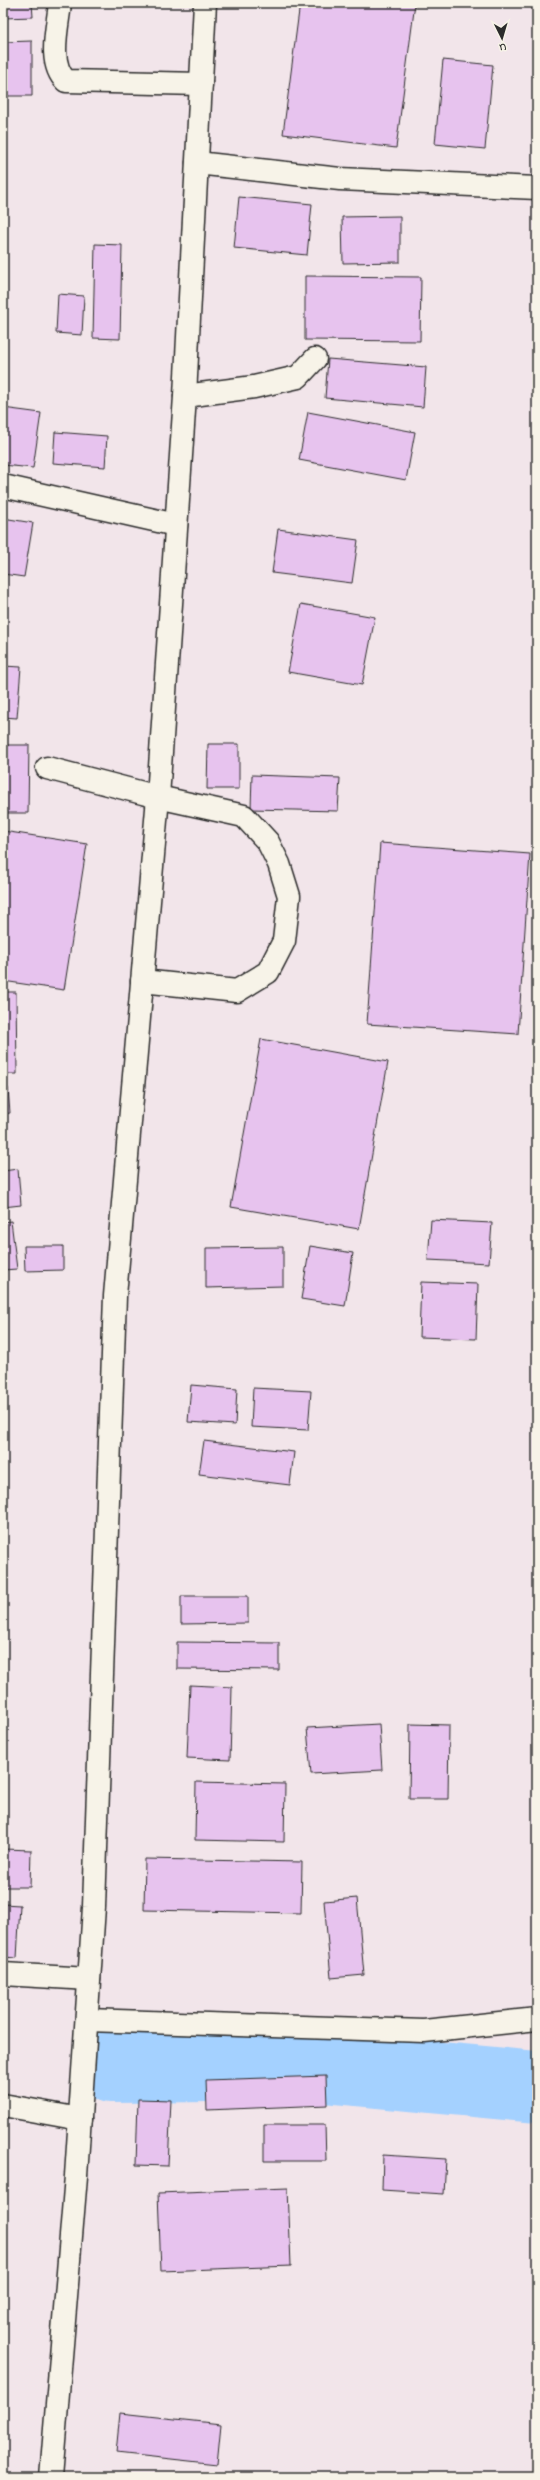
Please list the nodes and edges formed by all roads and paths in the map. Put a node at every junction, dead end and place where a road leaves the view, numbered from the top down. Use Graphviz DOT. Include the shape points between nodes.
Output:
graph roads {
  1 [pos="60,3"];
  2 [pos="205,3"];
  3 [pos="201,84"];
  4 [pos="197,163"];
  5 [pos="537,188"];
  6 [pos="315,359"];
  7 [pos="185,396"];
  8 [pos="3,486"];
  9 [pos="176,525"];
  10 [pos="47,768"];
  11 [pos="158,797"];
  12 [pos="142,981"];
  13 [pos="3,1974"];
  14 [pos="89,1979"];
  15 [pos="537,2019"];
  16 [pos="86,2028"];
  17 [pos="3,2104"];
  18 [pos="80,2119"];
  19 [pos="51,2477"];
  1 -- 3 [label="main road" via="55,57 61,76 66,81"];
  2 -- 3 [label="main road"];
  3 -- 4 [label="main road"];
  4 -- 5 [label="main road" via="340,179"];
  4 -- 7 [label="main road"];
  6 -- 7 [label="main road" via="298,377 254,387"];
  7 -- 9 [label="main road"];
  8 -- 9 [label="main road"];
  9 -- 11 [label="main road"];
  10 -- 11 [label="main road"];
  11 -- 12 [label="main road"];
  11 -- 12 [label="main road" via="244,816 268,842 279,864 289,896 284,941 268,972 237,991"];
  12 -- 14 [label="main road" via="115,1296 94,1907"];
  13 -- 14 [label="main road"];
  14 -- 16 [label="main road"];
  15 -- 16 [label="main road" via="424,2030"];
  16 -- 18 [label="main road"];
  17 -- 18 [label="main road"];
  18 -- 19 [label="main road"];
}
